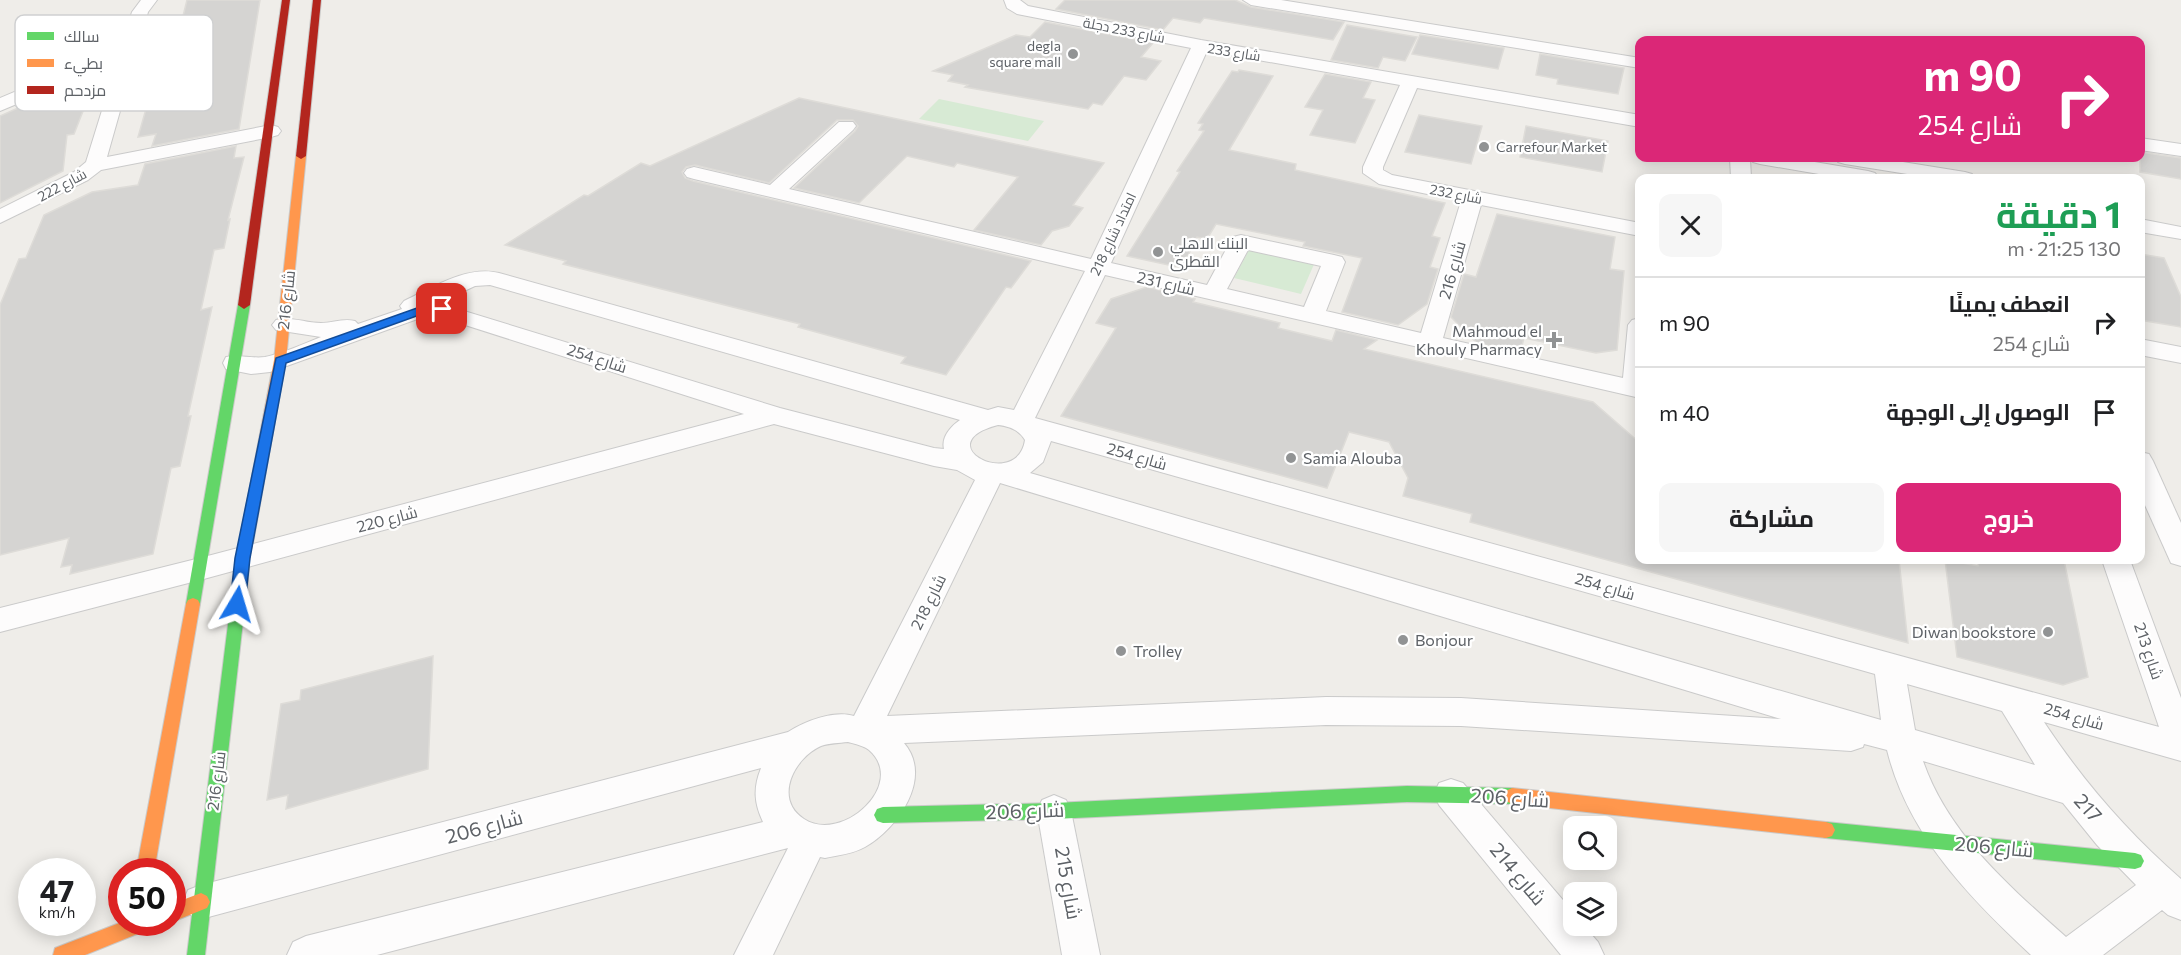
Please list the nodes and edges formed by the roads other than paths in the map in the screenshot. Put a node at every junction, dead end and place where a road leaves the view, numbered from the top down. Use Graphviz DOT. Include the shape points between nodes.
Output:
graph roads {
  1 [pos="149,0"];
  2 [pos="286,0"];
  3 [pos="316,0"];
  4 [pos="1012,0"];
  5 [pos="1059,0"];
  6 [pos="1251,0"];
  7 [pos="140,15"];
  8 [pos="1047,15"];
  9 [pos="1201,45"];
  10 [pos="1635,62"];
  11 [pos="1408,88"];
  12 [pos="15,99"];
  13 [pos="0,105"];
  14 [pos="110,111"];
  15 [pos="1635,120"];
  16 [pos="846,126"];
  17 [pos="271,131"];
  18 [pos="1635,135"];
  19 [pos="2145,145"];
  20 [pos="2181,150"];
  21 [pos="1784,162"];
  22 [pos="1869,162"];
  23 [pos="94,165"];
  24 [pos="694,173"];
  25 [pos="1854,174"];
  26 [pos="1941,174"];
  27 [pos="776,191"];
  28 [pos="1473,197"];
  29 [pos="2145,210"];
  30 [pos="2181,216"];
  31 [pos="0,218"];
  32 [pos="2145,226"];
  33 [pos="1635,229"];
  34 [pos="2181,233"];
  35 [pos="1098,267"];
  36 [pos="1214,293"];
  37 [pos="1312,316"];
  38 [pos="284,325"];
  39 [pos="1430,342"];
  40 [pos="2145,348"];
  41 [pos="2181,356"];
  42 [pos="280,360"];
  43 [pos="235,363"];
  44 [pos="1635,389"];
  45 [pos="774,415"];
  46 [pos="985,418"];
  47 [pos="1025,424"];
  48 [pos="961,460"];
  49 [pos="2145,472"];
  50 [pos="995,473"];
  51 [pos="2161,508"];
  52 [pos="2181,555"];
  53 [pos="243,558"];
  54 [pos="2117,564"];
  55 [pos="200,569"];
  56 [pos="0,620"];
  57 [pos="1889,665"];
  58 [pos="2012,699"];
  59 [pos="866,731"];
  60 [pos="1900,740"];
  61 [pos="797,744"];
  62 [pos="2181,745"];
  63 [pos="2072,791"];
  64 [pos="1451,794"];
  65 [pos="1054,811"];
  66 [pos="883,815"];
  67 [pos="801,835"];
  68 [pos="1948,843"];
  69 [pos="148,858"];
  70 [pos="2135,861"];
  71 [pos="2172,895"];
  72 [pos="187,907"];
  73 [pos="109,936"];
  74 [pos="136,936"];
  75 [pos="133,945"];
  76 [pos="62,955"];
  77 [pos="196,955"];
  78 [pos="306,955"];
  79 [pos="753,955"];
  80 [pos="1081,955"];
  81 [pos="1585,955"];
  82 [pos="2058,955"];
  83 [pos="2072,955"];
  1 -- 7 [label="street, شارع 222"];
  2 -- 17 [label="main road"];
  3 -- 38 [label="main road, شارع 216"];
  4 -- 8 [label="street, شارع 233 دجلة" via="1023,10"];
  5 -- 8 [label="street"];
  6 -- 10 [label="street"];
  8 -- 9 [label="street, شارع 233 دجلة"];
  9 -- 11 [label="street, شارع 233" via="1206,55 1216,60"];
  9 -- 35 [label="street, امتداد شارع 218"];
  11 -- 15 [label="street, شارع 233"];
  11 -- 18 [label="street, شارع 233"];
  11 -- 28 [label="street, شارع 232" via="1373,173 1386,180"];
  12 -- 13 [label="street"];
  14 -- 23 [label="street, شارع 222"];
  16 -- 27 [label="street"];
  17 -- 23 [label="street"];
  17 -- 43 [label="main road"];
  19 -- 20 [label="street"];
  21 -- 25 [label="street"];
  22 -- 26 [label="street"];
  23 -- 31 [label="street, شارع 222" via="81,176"];
  24 -- 27 [label="street, شارع 231"];
  27 -- 35 [label="street, شارع 231"];
  28 -- 33 [label="street, شارع 232"];
  28 -- 39 [label="street, شارع 216"];
  29 -- 30 [label="street"];
  32 -- 34 [label="street"];
  35 -- 36 [label="street, شارع 231"];
  35 -- 47 [label="street, امتداد شارع 218"];
  36 -- 37 [label="street, شارع 231"];
  36 -- 37 [label="street" via="1240,243 1334,262"];
  37 -- 39 [label="street, شارع 231"];
  38 -- 42 [label="main road, شارع 216"];
  38 -- 46 [label="street" via="332,330 407,307 470,280 491,278"];
  39 -- 44 [label="street, شارع 231"];
  40 -- 41 [label="street"];
  42 -- 43 [label="street, شارع 254" via="261,365"];
  42 -- 45 [label="street, شارع 254" via="421,310 436,309"];
  42 -- 53 [label="main road, شارع 216"];
  43 -- 55 [label="main road"];
  45 -- 48 [label="street, شارع 254" via="934,457"];
  45 -- 53 [label="street, شارع 220"];
  46 -- 47 [label="street" via="1004,417"];
  46 -- 48 [label="street" via="958,435 955,444"];
  47 -- 50 [label="street" via="1038,440 1034,455 1019,468"];
  47 -- 57 [label="street, شارع 254"];
  48 -- 50 [label="street" via="980,471"];
  49 -- 51 [label="street"];
  50 -- 59 [label="street, شارع 218"];
  50 -- 60 [label="street"];
  51 -- 52 [label="street"];
  53 -- 55 [label="street, شارع 220"];
  53 -- 72 [label="main road, شارع 216"];
  54 -- 62 [label="street, شارع 213"];
  55 -- 56 [label="street, شارع 220"];
  55 -- 69 [label="main road"];
  57 -- 58 [label="street, شارع 254"];
  57 -- 60 [label="street"];
  58 -- 62 [label="street, شارع 254"];
  58 -- 63 [label="street, 217"];
  59 -- 60 [label="street" via="1326,711 1461,712"];
  59 -- 61 [label="street" via="830,729"];
  59 -- 66 [label="street" via="884,741 896,756 900,775 895,796"];
  60 -- 63 [label="street"];
  60 -- 68 [label="street" via="1917,789"];
  61 -- 67 [label="street" via="775,772 771,788 772,805 779,819"];
  61 -- 72 [label="street, شارع 206"];
  63 -- 70 [label="street, 217"];
  64 -- 65 [label="main road, شارع 206"];
  64 -- 68 [label="main road, شارع 206" via="1493,794"];
  64 -- 81 [label="street, شارع 214"];
  65 -- 66 [label="main road, شارع 206"];
  65 -- 80 [label="street, شارع 215"];
  66 -- 67 [label="street" via="850,836 830,840"];
  67 -- 78 [label="street"];
  67 -- 79 [label="street"];
  68 -- 70 [label="main road, شارع 206"];
  68 -- 82 [label="street" via="2000,902"];
  70 -- 71 [label="street, 217"];
  71 -- 83 [label="street"];
  72 -- 77 [label="main road, شارع 216"];
  73 -- 76 [label="main road"];
  74 -- 75 [label="main road"];
}
